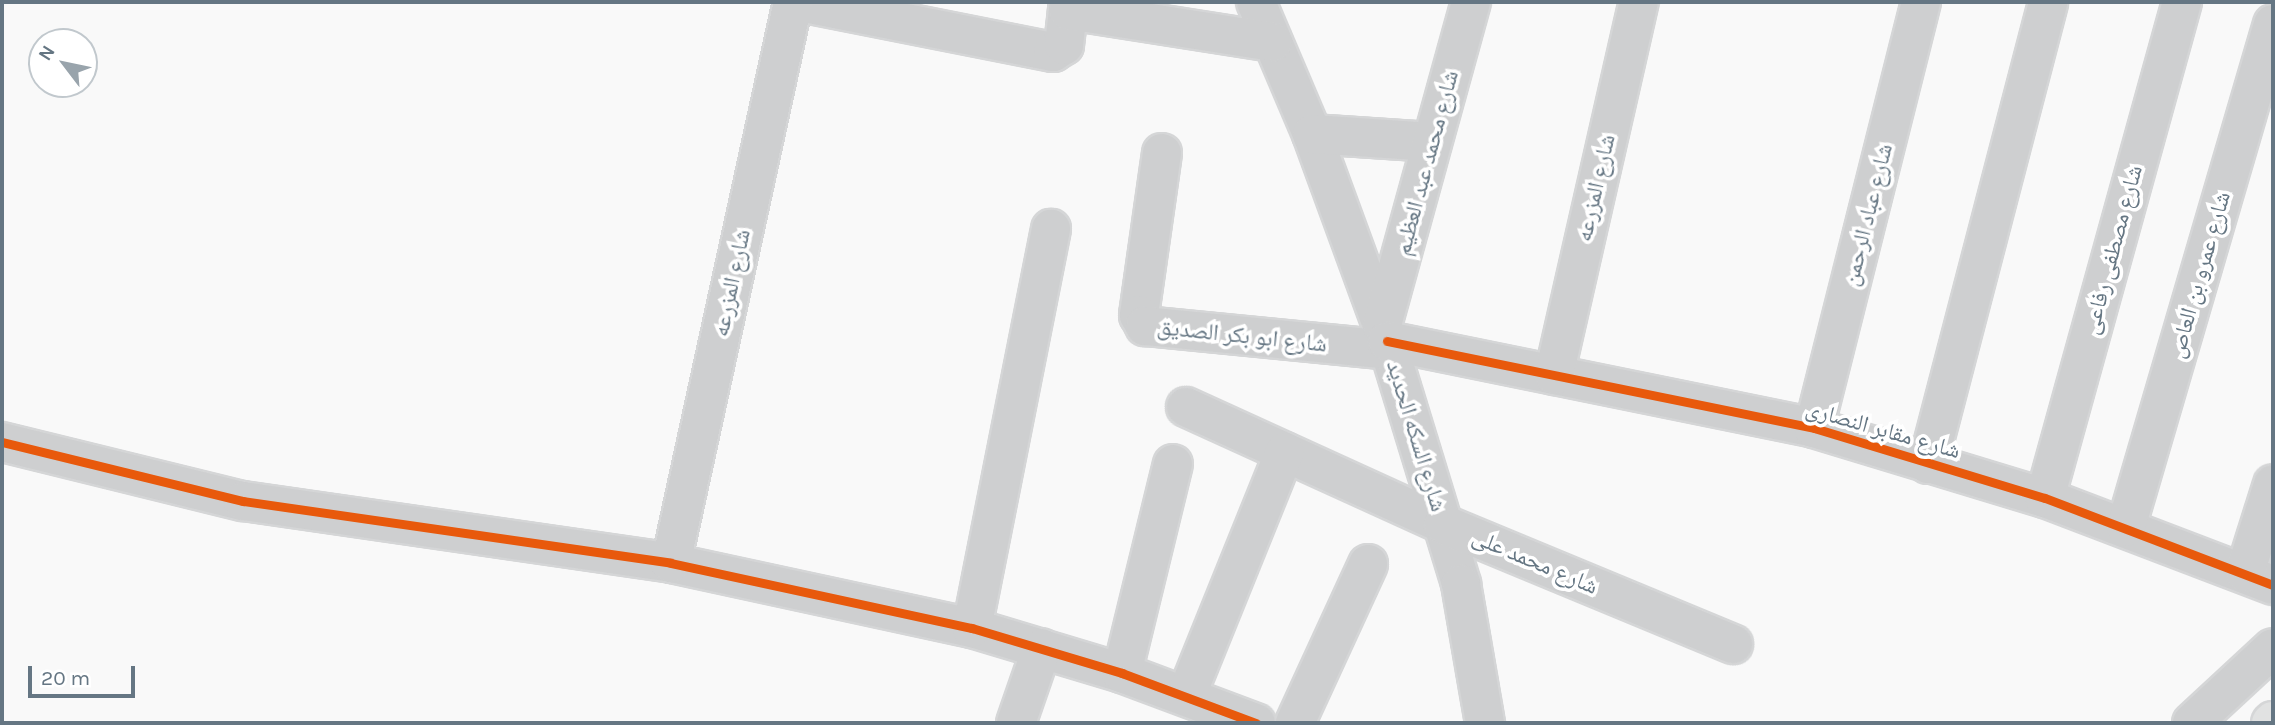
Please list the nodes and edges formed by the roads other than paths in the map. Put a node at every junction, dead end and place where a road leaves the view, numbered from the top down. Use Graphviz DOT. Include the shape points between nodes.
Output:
graph roads {
  1 [pos="793,2"];
  2 [pos="800,2"];
  3 [pos="1256,2"];
  4 [pos="1471,2"];
  5 [pos="1639,2"];
  6 [pos="1921,2"];
  7 [pos="2048,2"];
  8 [pos="2182,2"];
  9 [pos="1069,6"];
  10 [pos="916,13"];
  11 [pos="2273,24"];
  12 [pos="1273,42"];
  13 [pos="1312,134"];
  14 [pos="1432,142"];
  15 [pos="1162,153"];
  16 [pos="1051,229"];
  17 [pos="1386,338"];
  18 [pos="1554,375"];
  19 [pos="1186,407"];
  20 [pos="1814,428"];
  21 [pos="2,442"];
  22 [pos="1285,452"];
  23 [pos="1173,464"];
  24 [pos="1928,464"];
  25 [pos="2273,484"];
  26 [pos="2045,498"];
  27 [pos="1443,523"];
  28 [pos="2126,527"];
  29 [pos="671,564"];
  30 [pos="1368,564"];
  31 [pos="2259,579"];
  32 [pos="972,628"];
  33 [pos="1732,644"];
  34 [pos="1042,648"];
  35 [pos="2273,648"];
  36 [pos="1122,673"];
  37 [pos="1187,694"];
  38 [pos="1016,723"];
  39 [pos="1256,723"];
  40 [pos="1295,723"];
  41 [pos="1485,723"];
  42 [pos="2192,723"];
  1 -- 29 [label="street, شارع المزرعه"];
  2 -- 10 [label="street"];
  3 -- 12 [label="street, شارع السكه الحديد"];
  4 -- 14 [label="street, شارع محمد عبد العظيم"];
  5 -- 18 [label="street, شارع المزرعه"];
  6 -- 20 [label="street, شارع عباد الرحمن"];
  7 -- 24 [label="street"];
  8 -- 26 [label="street, شارع مصطفى رفاعى"];
  9 -- 10 [label="street" via="1064,45 1054,52"];
  9 -- 12 [label="street"];
  11 -- 28 [label="street, شارع عمرو بن العاص"];
  12 -- 13 [label="street, شارع السكه الحديد"];
  13 -- 14 [label="street"];
  13 -- 17 [label="street, شارع السكه الحديد"];
  14 -- 17 [label="street, شارع محمد عبد العظيم"];
  15 -- 17 [label="street, شارع ابو بكر الصديق" via="1139,315 1145,326"];
  16 -- 32 [label="street"];
  17 -- 18 [label="street, شارع مقابر النصارى"];
  17 -- 27 [label="street, شارع السكه الحديد"];
  18 -- 20 [label="street, شارع مقابر النصارى"];
  19 -- 22 [label="street, شارع محمد على"];
  20 -- 24 [label="street, شارع مقابر النصارى"];
  21 -- 29 [label="street" via="243,501"];
  22 -- 27 [label="street, شارع محمد على"];
  22 -- 37 [label="street"];
  23 -- 36 [label="street"];
  24 -- 26 [label="street, شارع مقابر النصارى"];
  25 -- 31 [label="street"];
  26 -- 28 [label="street, شارع مقابر النصارى"];
  27 -- 33 [label="street, شارع محمد على"];
  27 -- 41 [label="street, شارع السكه الحديد" via="1461,584"];
  28 -- 31 [label="street, شارع مقابر النصارى"];
  29 -- 32 [label="street"];
  30 -- 40 [label="street"];
  32 -- 34 [label="street"];
  34 -- 36 [label="street"];
  34 -- 38 [label="street"];
  35 -- 42 [label="street"];
  36 -- 37 [label="street"];
  37 -- 39 [label="street"];
}
